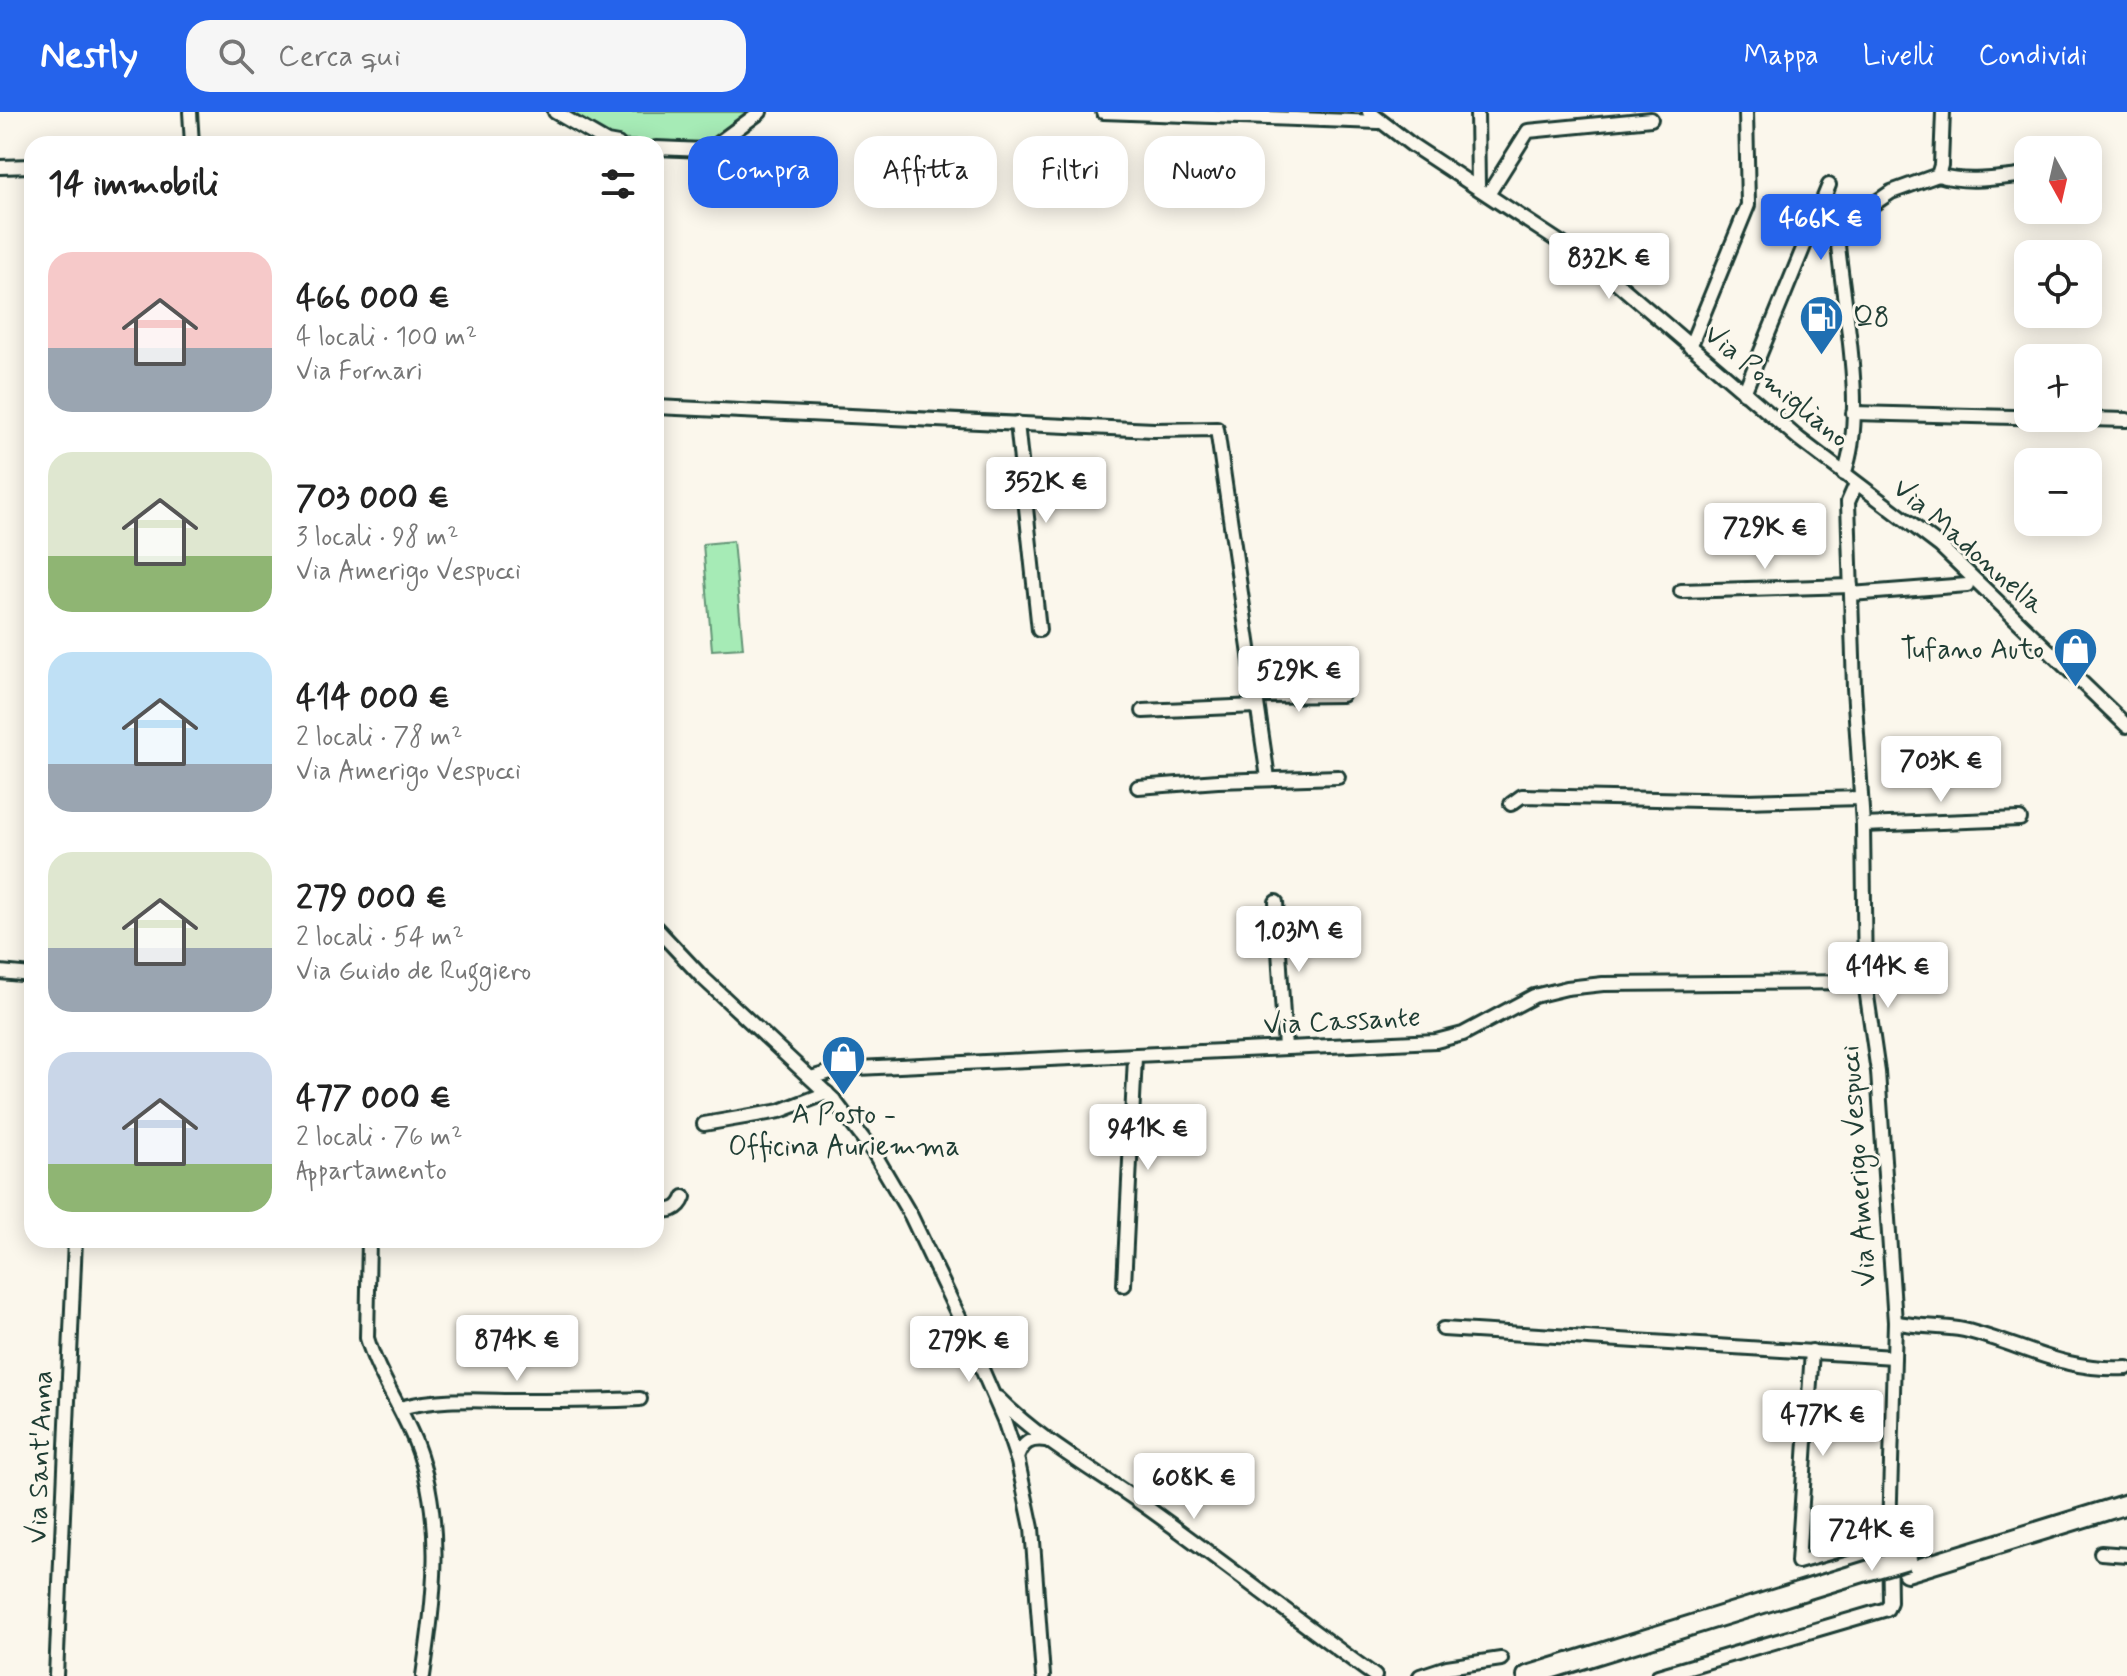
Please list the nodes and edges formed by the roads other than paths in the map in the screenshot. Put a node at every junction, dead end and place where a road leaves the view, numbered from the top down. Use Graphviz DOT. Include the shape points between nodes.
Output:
graph roads {
  1 [pos="190,112"];
  2 [pos="555,112"];
  3 [pos="760,112"];
  4 [pos="1103,112"];
  5 [pos="1369,112"];
  6 [pos="1477,112"];
  7 [pos="1746,112"];
  8 [pos="1943,112"];
  9 [pos="1380,117"];
  10 [pos="1651,119"];
  11 [pos="192,136"];
  12 [pos="597,136"];
  13 [pos="664,148"];
  14 [pos="24,166"];
  15 [pos="0,167"];
  16 [pos="1938,175"];
  17 [pos="2014,176"];
  18 [pos="1829,185"];
  19 [pos="1484,190"];
  20 [pos="1690,347"];
  21 [pos="1744,393"];
  22 [pos="664,407"];
  23 [pos="1853,413"];
  24 [pos="2127,420"];
  25 [pos="1017,423"];
  26 [pos="1844,474"];
  27 [pos="1856,484"];
  28 [pos="1967,585"];
  29 [pos="1851,590"];
  30 [pos="1681,591"];
  31 [pos="1039,630"];
  32 [pos="1342,695"];
  33 [pos="1255,701"];
  34 [pos="1143,711"];
  35 [pos="2127,726"];
  36 [pos="1338,777"];
  37 [pos="1268,778"];
  38 [pos="1138,787"];
  39 [pos="1861,798"];
  40 [pos="1511,804"];
  41 [pos="2020,819"];
  42 [pos="1863,825"];
  43 [pos="1276,902"];
  44 [pos="664,937"];
  45 [pos="0,972"];
  46 [pos="24,974"];
  47 [pos="1865,982"];
  48 [pos="1285,1048"];
  49 [pos="1135,1057"];
  50 [pos="811,1078"];
  51 [pos="827,1093"];
  52 [pos="704,1124"];
  53 [pos="684,1197"];
  54 [pos="664,1211"];
  55 [pos="75,1248"];
  56 [pos="369,1248"];
  57 [pos="1124,1285"];
  58 [pos="1895,1322"];
  59 [pos="1443,1329"];
  60 [pos="1812,1351"];
  61 [pos="1894,1357"];
  62 [pos="2127,1368"];
  63 [pos="992,1391"];
  64 [pos="640,1399"];
  65 [pos="400,1408"];
  66 [pos="1046,1440"];
  67 [pos="1017,1458"];
  68 [pos="2127,1491"];
  69 [pos="2127,1504"];
  70 [pos="1889,1536"];
  71 [pos="2101,1553"];
  72 [pos="2127,1555"];
  73 [pos="1907,1565"];
  74 [pos="1873,1576"];
  75 [pos="1501,1659"];
  76 [pos="56,1676"];
  77 [pos="423,1676"];
  78 [pos="1043,1676"];
  79 [pos="1375,1676"];
  80 [pos="1420,1676"];
  81 [pos="1527,1676"];
  82 [pos="1569,1676"];
  83 [pos="1658,1676"];
  1 -- 11 [label="street"];
  2 -- 12 [label="street"];
  3 -- 13 [label="street" via="704,150"];
  4 -- 9 [label="street"];
  5 -- 9 [label="street, Via Pomigliano"];
  6 -- 19 [label="street"];
  7 -- 20 [label="street" via="1748,205"];
  8 -- 16 [label="street"];
  9 -- 19 [label="street, Via Pomigliano"];
  10 -- 19 [label="street" via="1528,131"];
  14 -- 15 [label="street"];
  16 -- 17 [label="street" via="1970,180"];
  16 -- 23 [label="street" via="1891,192 1843,225 1838,245"];
  18 -- 21 [label="street"];
  19 -- 20 [label="street, Via Pomigliano" via="1602,270"];
  20 -- 21 [label="street, Via Pomigliano"];
  21 -- 26 [label="street, Via Pomigliano"];
  22 -- 25 [label="street"];
  23 -- 24 [label="street"];
  23 -- 26 [label="street"];
  25 -- 31 [label="street"];
  25 -- 33 [label="street" via="1217,429"];
  26 -- 27 [label="street, Via Madonnella"];
  27 -- 29 [label="street, Via Amerigo Vespucci" via="1848,502"];
  27 -- 35 [label="street, Via Madonnella" via="1940,546"];
  28 -- 29 [label="street"];
  29 -- 30 [label="street"];
  29 -- 39 [label="street, Via Amerigo Vespucci"];
  32 -- 33 [label="street"];
  33 -- 34 [label="street"];
  33 -- 37 [label="street"];
  36 -- 37 [label="street"];
  37 -- 38 [label="street"];
  39 -- 40 [label="street" via="1522,796"];
  39 -- 42 [label="street, Via Amerigo Vespucci"];
  41 -- 42 [label="street"];
  42 -- 47 [label="street, Via Amerigo Vespucci"];
  43 -- 48 [label="street"];
  44 -- 50 [label="street"];
  45 -- 46 [label="street"];
  47 -- 48 [label="street, Via Cassante" via="1567,988 1534,996 1463,1034 1436,1041"];
  47 -- 58 [label="street, Via Amerigo Vespucci" via="1878,1072"];
  48 -- 49 [label="street, Via Cassante"];
  49 -- 50 [label="street, Via Cassante" via="857,1068"];
  49 -- 57 [label="street"];
  50 -- 51 [label="street"];
  51 -- 52 [label="street" via="780,1111"];
  51 -- 63 [label="street" via="874,1153 911,1216"];
  53 -- 54 [label="street" via="679,1207"];
  55 -- 76 [label="street, Via Sant'Anna"];
  56 -- 65 [label="street" via="367,1338"];
  58 -- 61 [label="street"];
  58 -- 62 [label="street, Via Amerigo Vespucci" via="1968,1331 2082,1367"];
  59 -- 60 [label="street"];
  60 -- 61 [label="street"];
  60 -- 70 [label="street" via="1798,1562"];
  61 -- 70 [label="street"];
  63 -- 66 [label="street"];
  63 -- 67 [label="street"];
  64 -- 65 [label="street" via="475,1400"];
  65 -- 77 [label="street" via="423,1461 433,1516 436,1577"];
  66 -- 67 [label="street" via="1030,1440"];
  66 -- 79 [label="street" via="1144,1505"];
  67 -- 78 [label="street" via="1032,1528"];
  68 -- 73 [label="highway"];
  69 -- 73 [label="highway"];
  70 -- 83 [label="street" via="1887,1609"];
  71 -- 72 [label="street"];
  73 -- 74 [label="highway"];
  74 -- 81 [label="highway"];
  74 -- 82 [label="highway"];
  75 -- 80 [label="street"];
}
